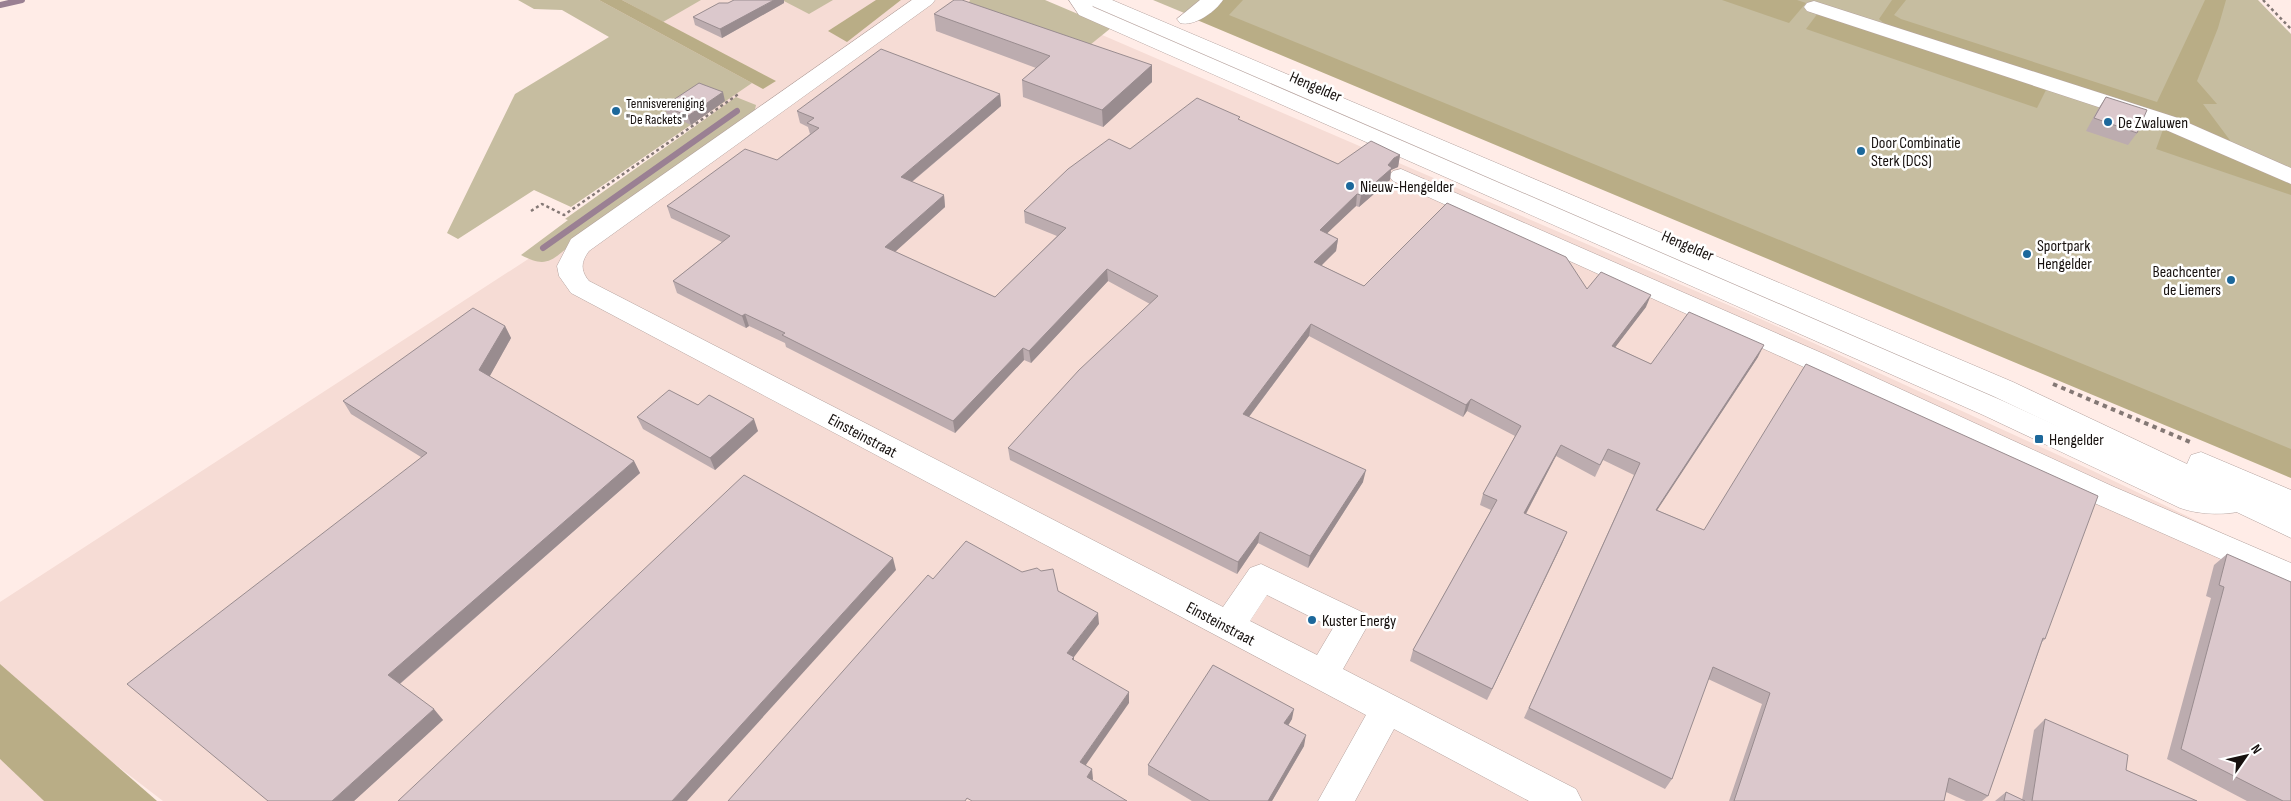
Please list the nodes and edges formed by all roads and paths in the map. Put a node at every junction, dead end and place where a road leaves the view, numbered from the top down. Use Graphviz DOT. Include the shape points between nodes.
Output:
graph roads {
  1 [pos="925,0"];
  2 [pos="1079,0"];
  3 [pos="1095,0"];
  4 [pos="1113,0"];
  5 [pos="1213,0"];
  6 [pos="2263,0"];
  7 [pos="1814,7"];
  8 [pos="1187,19"];
  9 [pos="2291,29"];
  10 [pos="740,93"];
  11 [pos="1401,176"];
  12 [pos="2291,177"];
  13 [pos="1454,186"];
  14 [pos="532,211"];
  15 [pos="1605,254"];
  16 [pos="1690,276"];
  17 [pos="1674,298"];
  18 [pos="1830,336"];
  19 [pos="1815,361"];
  20 [pos="2115,466"];
  21 [pos="2102,494"];
  22 [pos="2239,501"];
  23 [pos="2291,503"];
  24 [pos="2291,526"];
  25 [pos="2291,578"];
  26 [pos="1228,626"];
  27 [pos="1322,676"];
  28 [pos="1387,710"];
  29 [pos="1336,801"];
  30 [pos="1564,801"];
  1 -- 26 [label="street, Einsteinstraat" via="580,245 569,262 570,276 580,287"];
  2 -- 13 [label="street, Hengelder" via="1086,11"];
  3 -- 22 [label="street, Hengelder" via="2003,389"];
  4 -- 23 [label="street, Hengelder"];
  5 -- 8 [label="street"];
  6 -- 9 [label="path"];
  7 -- 12 [label="street" via="2167,122"];
  10 -- 14 [label="path" via="564,215 542,204"];
  11 -- 13 [label="street"];
  13 -- 15 [label="street"];
  15 -- 16 [label="street, Hengelder"];
  15 -- 17 [label="street"];
  16 -- 17 [label="street"];
  16 -- 18 [label="street, Hengelder"];
  17 -- 19 [label="street"];
  18 -- 19 [label="street"];
  18 -- 20 [label="street, Hengelder" via="1994,408"];
  19 -- 21 [label="street"];
  20 -- 21 [label="street"];
  20 -- 22 [label="street, Hengelder" via="2190,500"];
  21 -- 25 [label="street"];
  22 -- 24 [label="street, Hengelder"];
  26 -- 27 [label="street, Einsteinstraat"];
  26 -- 27 [label="street" via="1261,577 1353,623"];
  27 -- 28 [label="street, Einsteinstraat"];
  28 -- 29 [label="street"];
  28 -- 30 [label="street, Einsteinstraat"];
}
